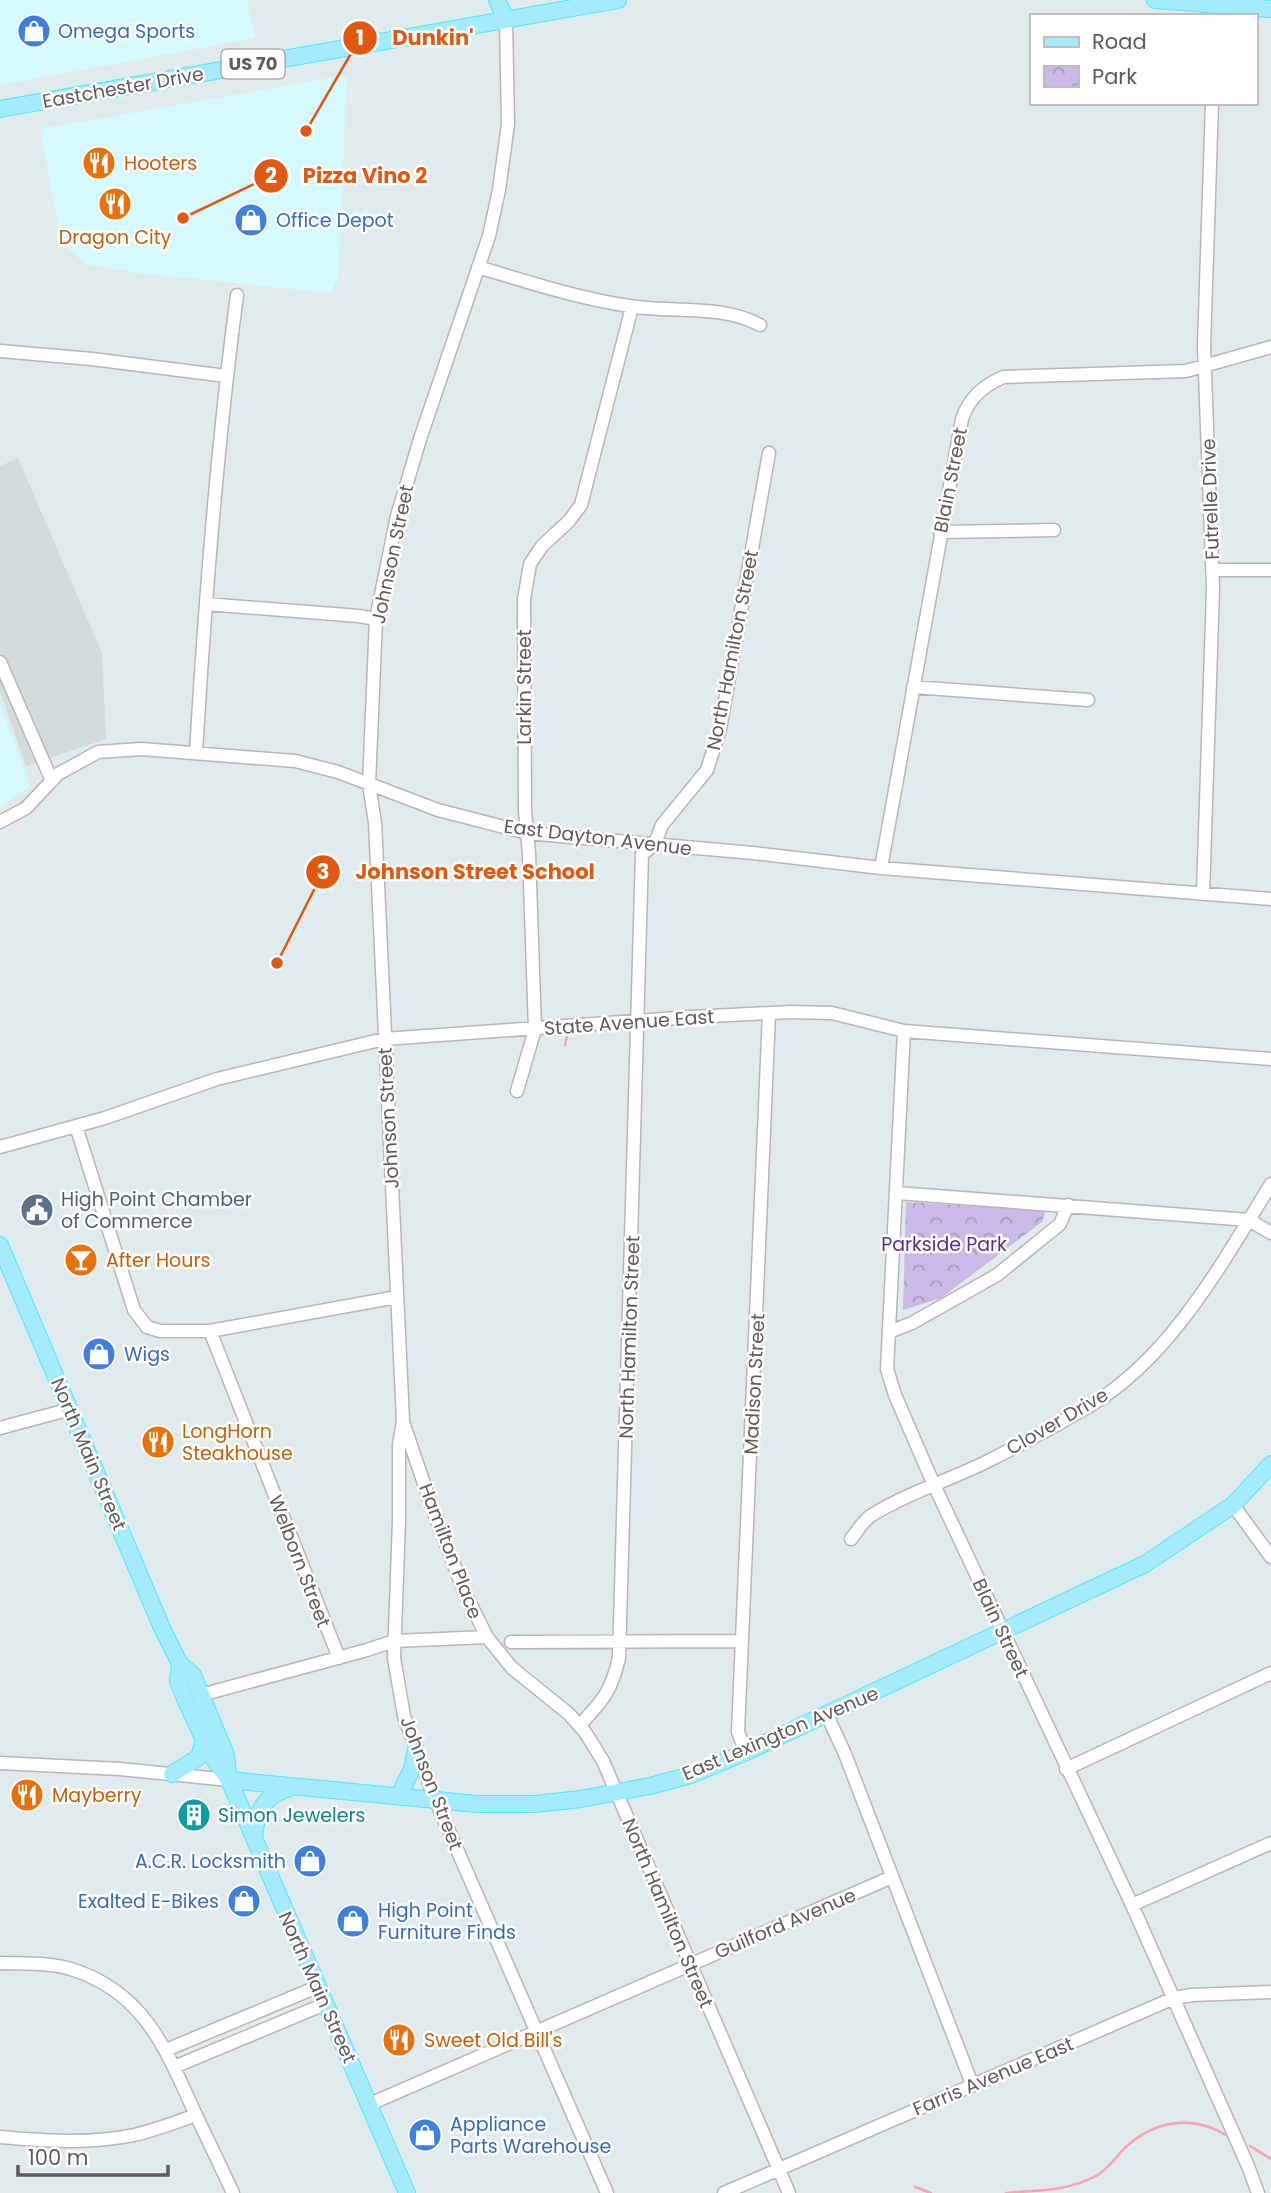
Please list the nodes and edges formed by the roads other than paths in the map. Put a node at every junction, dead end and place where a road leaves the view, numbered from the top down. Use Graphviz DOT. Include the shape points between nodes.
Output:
graph roads {
  1 [pos="497,0"];
  2 [pos="506,0"];
  3 [pos="618,0"];
  4 [pos="1155,0"];
  5 [pos="1234,4"];
  6 [pos="1271,9"];
  7 [pos="1214,11"];
  8 [pos="506,20"];
  9 [pos="1212,105"];
  10 [pos="0,109"];
  11 [pos="478,267"];
  12 [pos="237,295"];
  13 [pos="632,307"];
  14 [pos="760,326"];
  15 [pos="1271,347"];
  16 [pos="0,351"];
  17 [pos="1205,367"];
  18 [pos="226,376"];
  19 [pos="769,453"];
  20 [pos="1054,530"];
  21 [pos="940,532"];
  22 [pos="1213,570"];
  23 [pos="1271,570"];
  24 [pos="206,604"];
  25 [pos="376,619"];
  26 [pos="0,662"];
  27 [pos="913,687"];
  28 [pos="1088,700"];
  29 [pos="196,752"];
  30 [pos="52,781"];
  31 [pos="369,784"];
  32 [pos="0,822"];
  33 [pos="527,832"];
  34 [pos="654,845"];
  35 [pos="881,868"];
  36 [pos="1203,894"];
  37 [pos="1271,899"];
  38 [pos="769,1014"];
  39 [pos="638,1021"];
  40 [pos="535,1030"];
  41 [pos="904,1031"];
  42 [pos="384,1039"];
  43 [pos="1271,1059"];
  44 [pos="517,1091"];
  45 [pos="76,1126"];
  46 [pos="0,1147"];
  47 [pos="1271,1184"];
  48 [pos="897,1193"];
  49 [pos="1069,1205"];
  50 [pos="1249,1220"];
  51 [pos="1271,1233"];
  52 [pos="0,1245"];
  53 [pos="397,1297"];
  54 [pos="210,1331"];
  55 [pos="889,1332"];
  56 [pos="71,1409"];
  57 [pos="403,1421"];
  58 [pos="0,1428"];
  59 [pos="1271,1464"];
  60 [pos="934,1485"];
  61 [pos="399,1486"];
  62 [pos="1233,1505"];
  63 [pos="432,1507"];
  64 [pos="851,1539"];
  65 [pos="1271,1557"];
  66 [pos="1003,1633"];
  67 [pos="487,1637"];
  68 [pos="394,1641"];
  69 [pos="743,1641"];
  70 [pos="511,1642"];
  71 [pos="619,1642"];
  72 [pos="339,1658"];
  73 [pos="180,1664"];
  74 [pos="1271,1673"];
  75 [pos="201,1695"];
  76 [pos="827,1715"];
  77 [pos="580,1725"];
  78 [pos="204,1740"];
  79 [pos="416,1749"];
  80 [pos="747,1752"];
  81 [pos="0,1763"];
  82 [pos="1066,1769"];
  83 [pos="172,1774"];
  84 [pos="229,1780"];
  85 [pos="295,1787"];
  86 [pos="618,1793"];
  87 [pos="399,1795"];
  88 [pos="435,1799"];
  89 [pos="254,1840"];
  90 [pos="1271,1843"];
  91 [pos="892,1877"];
  92 [pos="1132,1905"];
  93 [pos="0,1963"];
  94 [pos="690,1964"];
  95 [pos="317,1987"];
  96 [pos="1271,1992"];
  97 [pos="1174,1998"];
  98 [pos="325,2004"];
  99 [pos="537,2031"];
  100 [pos="166,2050"];
  101 [pos="174,2067"];
  102 [pos="972,2084"];
  103 [pos="370,2104"];
  104 [pos="196,2115"];
  105 [pos="0,2137"];
  106 [pos="779,2169"];
  107 [pos="233,2193"];
  108 [pos="407,2193"];
  109 [pos="607,2193"];
  110 [pos="724,2193"];
  111 [pos="789,2193"];
  112 [pos="1258,2193"];
  1 -- 8 [label="main road, Johnson Street"];
  2 -- 8 [label="main road, Johnson Street"];
  3 -- 8 [label="main road, Eastchester Drive / US 70"];
  4 -- 7 [label="main road"];
  5 -- 6 [label="main road"];
  5 -- 7 [label="main road"];
  8 -- 10 [label="main road, Eastchester Drive / US 70"];
  8 -- 11 [label="street, Johnson Street" via="505,152"];
  9 -- 17 [label="street, Futrelle Drive"];
  11 -- 13 [label="street"];
  11 -- 25 [label="street, Johnson Street" via="397,516"];
  12 -- 18 [label="street"];
  13 -- 14 [label="street" via="733,314"];
  13 -- 33 [label="street, Larkin Street" via="581,505 530,564 524,598"];
  15 -- 17 [label="street, Blain Street"];
  16 -- 18 [label="street"];
  17 -- 21 [label="street, Blain Street" via="1003,377 990,383 967,405 962,419"];
  17 -- 22 [label="street, Futrelle Drive"];
  18 -- 24 [label="street"];
  19 -- 34 [label="street, North Hamilton Street" via="720,729 707,770 662,825"];
  20 -- 21 [label="street"];
  21 -- 27 [label="street, Blain Street"];
  22 -- 23 [label="street"];
  22 -- 36 [label="street, Futrelle Drive"];
  24 -- 25 [label="street"];
  24 -- 29 [label="street"];
  25 -- 31 [label="street, Johnson Street"];
  26 -- 30 [label="street"];
  27 -- 28 [label="street"];
  27 -- 35 [label="street, Blain Street"];
  29 -- 30 [label="street, East Dayton Avenue" via="98,752"];
  29 -- 31 [label="street, East Dayton Avenue" via="295,761"];
  30 -- 32 [label="street, East Dayton Avenue" via="26,808"];
  31 -- 33 [label="street, East Dayton Avenue" via="438,810"];
  31 -- 42 [label="street, Johnson Street" via="375,823"];
  33 -- 34 [label="street, East Dayton Avenue"];
  33 -- 40 [label="street, Larkin Street"];
  34 -- 35 [label="street, East Dayton Avenue"];
  34 -- 39 [label="street, North Hamilton Street" via="642,854"];
  35 -- 36 [label="street, East Dayton Avenue"];
  36 -- 37 [label="street, East Dayton Avenue"];
  38 -- 39 [label="street, State Avenue East"];
  38 -- 41 [label="street, State Avenue East" via="832,1013"];
  38 -- 69 [label="street, Madison Street"];
  39 -- 40 [label="street, State Avenue East"];
  39 -- 71 [label="street, North Hamilton Street"];
  40 -- 42 [label="street, State Avenue East"];
  40 -- 44 [label="street, Larkin Street"];
  41 -- 43 [label="street, State Avenue East"];
  41 -- 48 [label="street, Blain Street"];
  42 -- 45 [label="street, State Avenue East" via="217,1079"];
  42 -- 53 [label="street, Johnson Street"];
  45 -- 46 [label="street, State Avenue East"];
  45 -- 54 [label="street" via="134,1310 147,1326 157,1330"];
  47 -- 50 [label="street, Clover Drive"];
  48 -- 49 [label="street"];
  48 -- 55 [label="street, Blain Street"];
  49 -- 50 [label="street"];
  49 -- 55 [label="street" via="1060,1224 998,1275"];
  50 -- 51 [label="street"];
  50 -- 60 [label="street, Clover Drive" via="1191,1307 1132,1374 1093,1404"];
  52 -- 56 [label="main road, North Main Street"];
  53 -- 54 [label="street"];
  53 -- 57 [label="street, Johnson Street"];
  54 -- 72 [label="street, Welborn Street"];
  55 -- 60 [label="street, Blain Street" via="887,1369"];
  56 -- 58 [label="street"];
  56 -- 73 [label="main road, North Main Street"];
  57 -- 61 [label="street, Johnson Street"];
  57 -- 63 [label="street, Hamilton Place"];
  59 -- 62 [label="main road, East Lexington Avenue"];
  60 -- 64 [label="street, Clover Drive" via="869,1516"];
  60 -- 66 [label="street, Blain Street"];
  61 -- 63 [label="street" via="416,1487"];
  61 -- 68 [label="street, Johnson Street"];
  62 -- 65 [label="street"];
  62 -- 66 [label="main road, East Lexington Avenue" via="1145,1564"];
  63 -- 67 [label="street, Hamilton Place"];
  66 -- 76 [label="main road, East Lexington Avenue"];
  66 -- 82 [label="street, Blain Street"];
  67 -- 68 [label="street"];
  67 -- 77 [label="street, Hamilton Place" via="512,1668"];
  68 -- 72 [label="street"];
  68 -- 79 [label="street, Johnson Street" via="404,1716"];
  69 -- 71 [label="street"];
  69 -- 80 [label="street, Madison Street" via="738,1732"];
  70 -- 71 [label="street"];
  71 -- 77 [label="street, North Hamilton Street" via="607,1695"];
  72 -- 75 [label="street"];
  73 -- 75 [label="main road, North Main Street" via="192,1675"];
  73 -- 78 [label="main road, North Main Street" via="178,1681"];
  74 -- 82 [label="street"];
  75 -- 84 [label="main road, North Main Street" via="226,1755"];
  76 -- 80 [label="main road, East Lexington Avenue"];
  76 -- 91 [label="street"];
  77 -- 86 [label="street, North Hamilton Street"];
  78 -- 83 [label="main road" via="199,1757"];
  78 -- 84 [label="main road, North Main Street"];
  79 -- 87 [label="main road"];
  79 -- 88 [label="street, Johnson Street"];
  80 -- 86 [label="main road, East Lexington Avenue" via="691,1775"];
  81 -- 83 [label="street"];
  82 -- 92 [label="street, Blain Street"];
  83 -- 84 [label="street"];
  84 -- 85 [label="main road, East Lexington Avenue"];
  84 -- 89 [label="main road, North Main Street"];
  85 -- 87 [label="main road, East Lexington Avenue"];
  85 -- 89 [label="main road" via="265,1800 255,1822"];
  86 -- 88 [label="main road, East Lexington Avenue" via="535,1804"];
  86 -- 94 [label="street, North Hamilton Street"];
  87 -- 88 [label="main road, East Lexington Avenue"];
  88 -- 99 [label="street, Johnson Street"];
  89 -- 95 [label="main road, North Main Street"];
  90 -- 92 [label="street"];
  91 -- 94 [label="street, Guilford Avenue"];
  91 -- 102 [label="street"];
  92 -- 97 [label="street, Blain Street"];
  93 -- 100 [label="street" via="51,1965 94,1977 122,1993 144,2015"];
  94 -- 99 [label="street, Guilford Avenue"];
  94 -- 106 [label="street, North Hamilton Street"];
  95 -- 98 [label="main road, North Main Street"];
  95 -- 100 [label="street"];
  96 -- 97 [label="street, Farris Avenue East"];
  97 -- 102 [label="street, Farris Avenue East"];
  97 -- 112 [label="street, Blain Street"];
  98 -- 101 [label="street"];
  98 -- 103 [label="main road, North Main Street"];
  99 -- 103 [label="street, Guilford Avenue"];
  99 -- 109 [label="street, Johnson Street"];
  100 -- 101 [label="street"];
  101 -- 104 [label="street"];
  102 -- 106 [label="street, Farris Avenue East"];
  103 -- 108 [label="main road, North Main Street"];
  104 -- 105 [label="street" via="108,2139"];
  104 -- 107 [label="street"];
  106 -- 110 [label="street, Farris Avenue East"];
  106 -- 111 [label="street, North Hamilton Street"];
}
